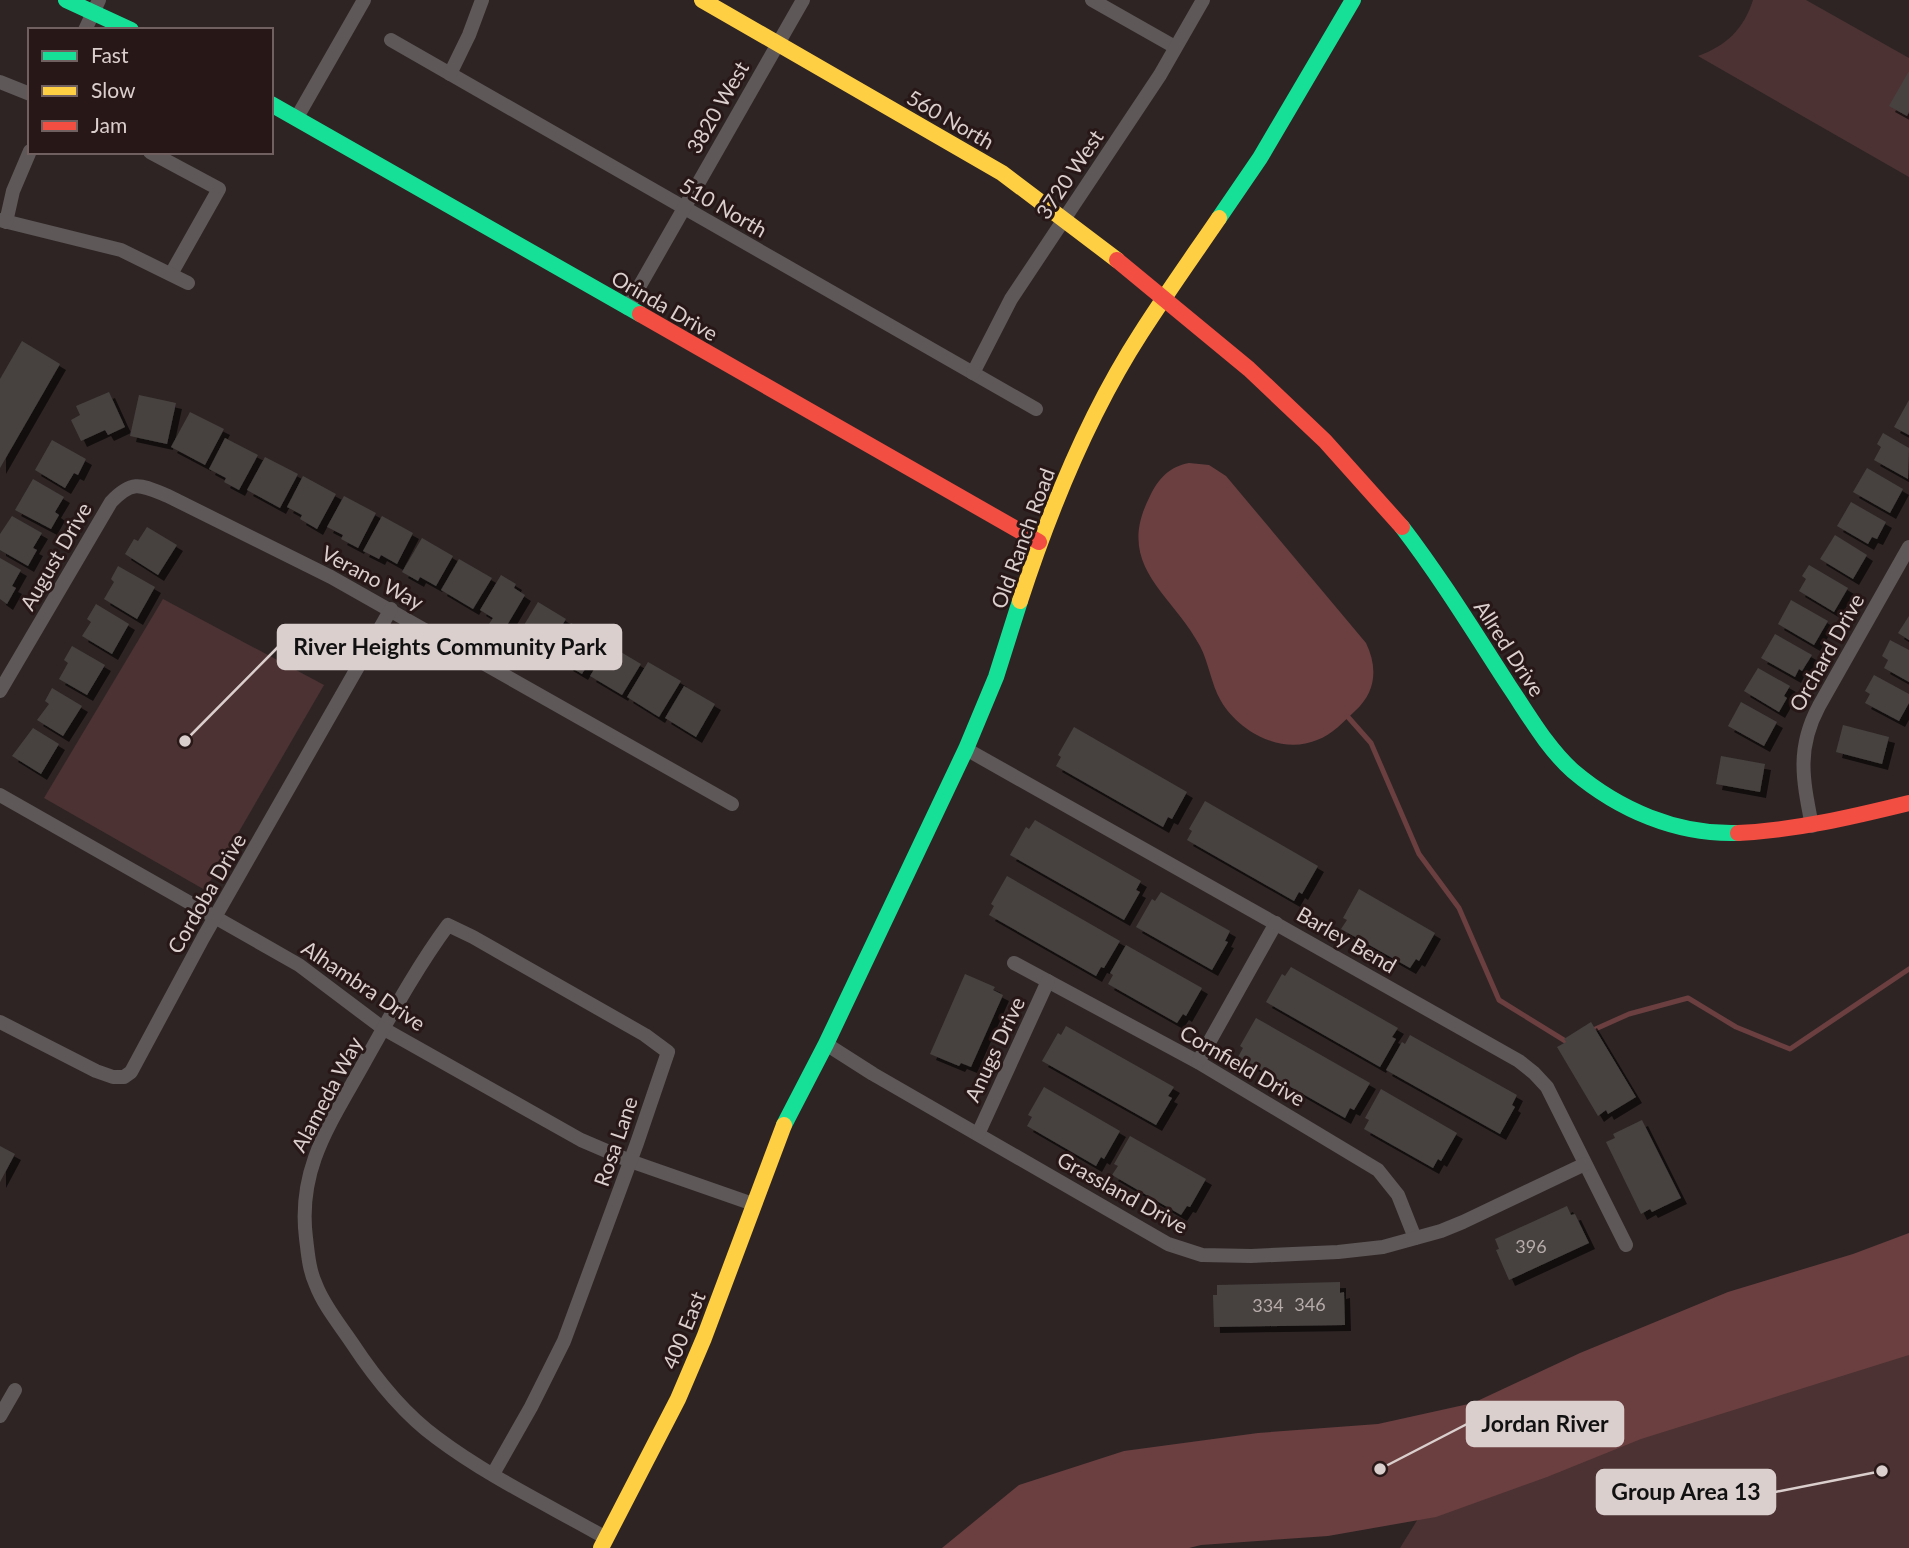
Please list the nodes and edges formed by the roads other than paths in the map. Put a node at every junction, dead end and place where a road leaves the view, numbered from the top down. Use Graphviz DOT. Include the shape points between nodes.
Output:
graph roads {
  1 [pos="65,0"];
  2 [pos="364,0"];
  3 [pos="482,0"];
  4 [pos="702,0"];
  5 [pos="803,0"];
  6 [pos="1091,0"];
  7 [pos="1203,0"];
  8 [pos="1353,0"];
  9 [pos="96,6"];
  10 [pos="86,28"];
  11 [pos="128,28"];
  12 [pos="391,40"];
  13 [pos="778,43"];
  14 [pos="1175,47"];
  15 [pos="450,74"];
  16 [pos="0,82"];
  17 [pos="28,93"];
  18 [pos="273,105"];
  19 [pos="296,119"];
  20 [pos="29,154"];
  21 [pos="154,154"];
  22 [pos="684,208"];
  23 [pos="1064,217"];
  24 [pos="3,221"];
  25 [pos="171,274"];
  26 [pos="188,283"];
  27 [pos="1163,298"];
  28 [pos="627,308"];
  29 [pos="973,373"];
  30 [pos="1037,409"];
  31 [pos="133,486"];
  32 [pos="1039,542"];
  33 [pos="1909,547"];
  34 [pos="391,610"];
  35 [pos="0,691"];
  36 [pos="966,749"];
  37 [pos="0,795"];
  38 [pos="1909,803"];
  39 [pos="732,804"];
  40 [pos="1812,825"];
  41 [pos="215,918"];
  42 [pos="1276,923"];
  43 [pos="448,925"];
  44 [pos="1014,963"];
  45 [pos="1048,981"];
  46 [pos="0,1022"];
  47 [pos="384,1029"];
  48 [pos="826,1044"];
  49 [pos="1198,1062"];
  50 [pos="786,1120"];
  51 [pos="978,1134"];
  52 [pos="630,1161"];
  53 [pos="1585,1164"];
  54 [pos="753,1204"];
  55 [pos="1415,1238"];
  56 [pos="1626,1245"];
  57 [pos="15,1390"];
  58 [pos="0,1416"];
  59 [pos="493,1474"];
  60 [pos="604,1543"];
  1 -- 9 [label="street"];
  2 -- 19 [label="street"];
  3 -- 15 [label="street"];
  4 -- 13 [label="street, 560 North"];
  5 -- 13 [label="street, 3820 West"];
  6 -- 14 [label="street"];
  7 -- 14 [label="street, 3720 West"];
  8 -- 27 [label="street, Old Ranch Road" via="1230,206"];
  9 -- 10 [label="street"];
  9 -- 11 [label="street"];
  12 -- 15 [label="street, 510 North"];
  13 -- 22 [label="street, 3820 West"];
  13 -- 23 [label="street, 560 North" via="984,162"];
  14 -- 23 [label="street, 3720 West"];
  15 -- 22 [label="street, 510 North"];
  16 -- 17 [label="street"];
  18 -- 19 [label="street, Orinda Drive"];
  19 -- 28 [label="street, Orinda Drive"];
  20 -- 24 [label="street"];
  21 -- 25 [label="street" via="219,189"];
  22 -- 28 [label="street, 3820 West"];
  22 -- 29 [label="street, 510 North"];
  23 -- 27 [label="street, 560 North"];
  23 -- 29 [label="street, 3720 West" via="1011,299"];
  24 -- 25 [label="street" via="121,250"];
  25 -- 26 [label="street"];
  27 -- 32 [label="street, Old Ranch Road" via="1096,412"];
  27 -- 40 [label="street, Allred Drive" via="1287,404 1379,499 1424,557 1539,731 1590,785 1654,820 1701,831 1751,833"];
  28 -- 32 [label="street, Orinda Drive"];
  29 -- 30 [label="street, 510 North"];
  31 -- 34 [label="street, Verano Way" via="168,496"];
  31 -- 35 [label="street, August Drive" via="111,502"];
  32 -- 36 [label="street, Old Ranch Road" via="996,677"];
  33 -- 40 [label="street, Orchard Drive" via="1806,733 1802,771"];
  34 -- 39 [label="street, Verano Way"];
  34 -- 41 [label="street, Cordoba Drive"];
  36 -- 42 [label="street, Barley Bend"];
  36 -- 48 [label="street, Old Ranch Road"];
  37 -- 41 [label="street, Alhambra Drive"];
  38 -- 40 [label="street, Allred Drive"];
  41 -- 46 [label="street, Cordoba Drive" via="131,1072 124,1077 96,1071"];
  41 -- 47 [label="street, Alhambra Drive" via="299,965"];
  42 -- 49 [label="street"];
  42 -- 53 [label="street, Barley Bend" via="1519,1061 1547,1087"];
  43 -- 47 [label="street, Alameda Way"];
  43 -- 52 [label="street, Rosa Lane" via="668,1052"];
  44 -- 45 [label="street, Cornfield Drive"];
  45 -- 49 [label="street, Cornfield Drive"];
  45 -- 51 [label="street, Anugs Drive"];
  47 -- 52 [label="street, Alhambra Drive" via="581,1140"];
  47 -- 59 [label="street, Alameda Way" via="319,1145 307,1177 303,1217 308,1260 329,1308 398,1403 435,1437"];
  48 -- 50 [label="street, Old Ranch Road"];
  48 -- 51 [label="street, Grassland Drive"];
  49 -- 55 [label="street, Cornfield Drive" via="1378,1170 1398,1195"];
  50 -- 54 [label="street, 400 East"];
  51 -- 55 [label="street, Grassland Drive" via="1168,1244 1202,1255 1338,1252"];
  52 -- 54 [label="street, Alhambra Drive"];
  52 -- 59 [label="street, Rosa Lane" via="564,1341"];
  53 -- 55 [label="street, Grassland Drive" via="1463,1222"];
  53 -- 56 [label="street, Barley Bend"];
  54 -- 60 [label="street, 400 East" via="678,1399"];
  57 -- 58 [label="street"];
  59 -- 60 [label="street, Alameda Way"];
}
